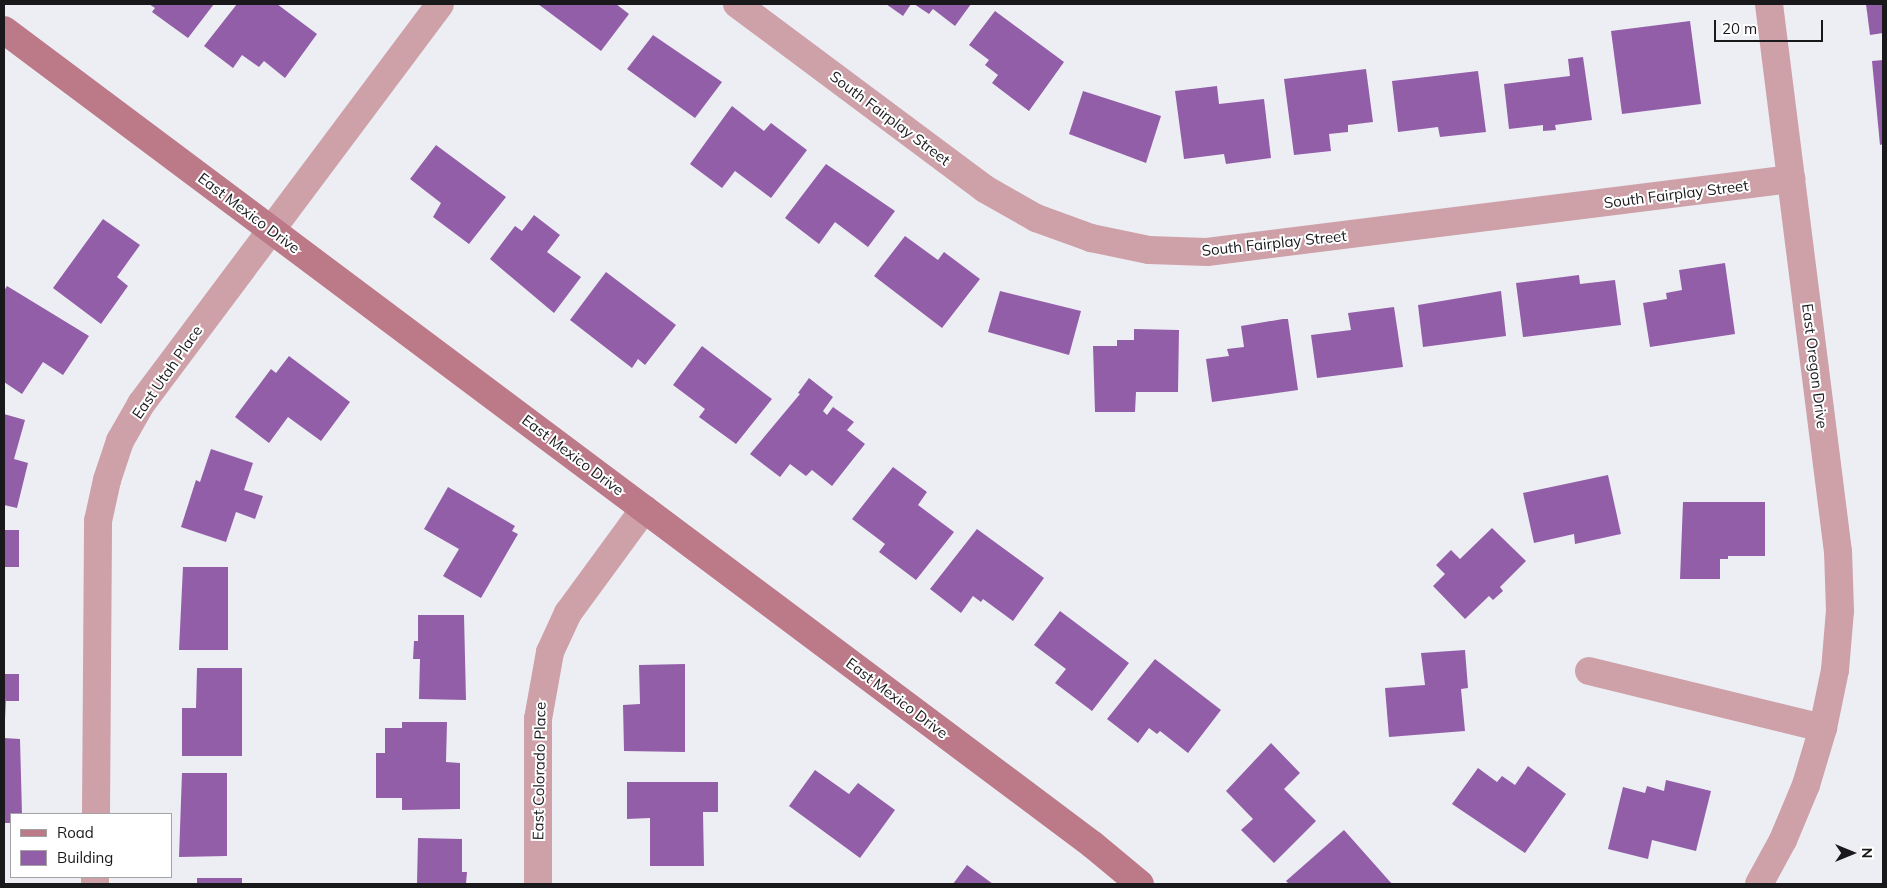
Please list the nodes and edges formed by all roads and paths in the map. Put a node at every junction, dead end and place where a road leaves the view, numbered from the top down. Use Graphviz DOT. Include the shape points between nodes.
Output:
graph roads {
  1 [pos="440,4"];
  2 [pos="737,4"];
  3 [pos="1769,4"];
  4 [pos="4,30"];
  5 [pos="1791,179"];
  6 [pos="271,230"];
  7 [pos="644,509"];
  8 [pos="1589,671"];
  9 [pos="1824,728"];
  10 [pos="96,813"];
  11 [pos="538,884"];
  12 [pos="1140,884"];
  13 [pos="1759,884"];
  1 -- 6 [label="street, East Utah Place"];
  2 -- 5 [label="street, South Fairplay Street" via="985,189 1036,218 1091,238 1149,250 1208,252"];
  3 -- 5 [label="street, East Oregon Drive"];
  4 -- 6 [label="street, East Mexico Drive"];
  5 -- 9 [label="street, East Oregon Drive" via="1838,552 1840,611 1835,670"];
  6 -- 7 [label="street, East Mexico Drive"];
  6 -- 10 [label="street, East Utah Place" via="141,404 120,441 106,480 96,552"];
  7 -- 11 [label="street, East Colorado Place" via="568,613 550,652 538,719"];
  7 -- 12 [label="street, East Mexico Drive" via="1093,844"];
  8 -- 9 [label="street"];
  9 -- 13 [label="street, East Oregon Drive" via="1784,840"];
}
